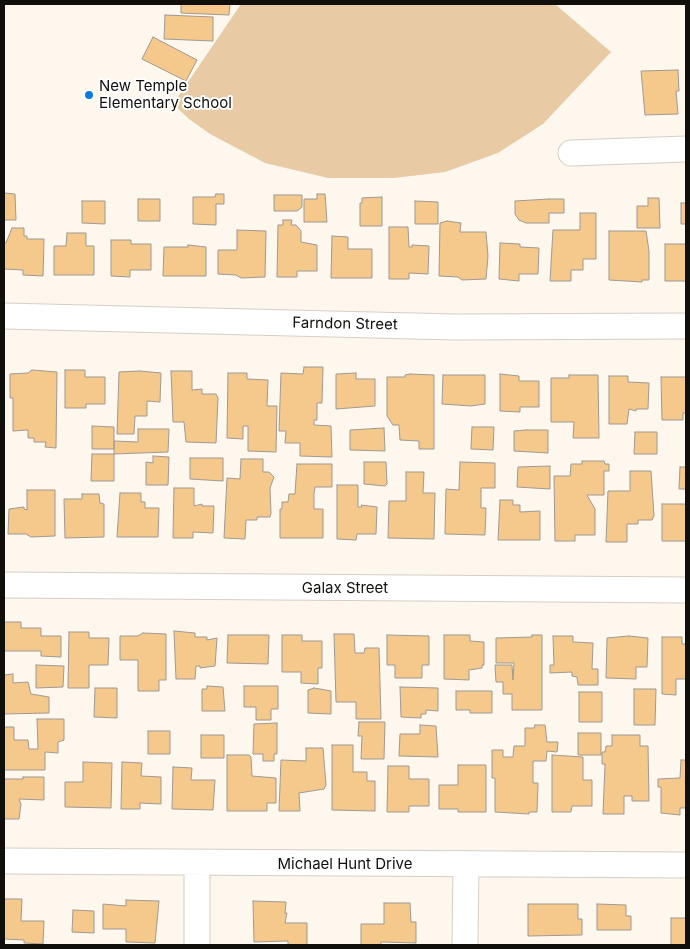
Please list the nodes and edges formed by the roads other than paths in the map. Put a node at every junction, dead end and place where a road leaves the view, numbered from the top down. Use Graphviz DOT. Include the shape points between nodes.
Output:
graph roads {
  1 [pos="686,150"];
  2 [pos="571,153"];
  3 [pos="4,316"];
  4 [pos="686,326"];
  5 [pos="4,585"];
  6 [pos="686,590"];
  7 [pos="4,861"];
  8 [pos="197,863"];
  9 [pos="466,864"];
  10 [pos="686,865"];
  11 [pos="197,945"];
  12 [pos="465,945"];
  1 -- 2 [label="street"];
  3 -- 4 [label="street, Farndon Street" via="455,327"];
  5 -- 6 [label="street, Galax Street"];
  7 -- 8 [label="street, Michael Hunt Drive"];
  8 -- 9 [label="street, Michael Hunt Drive"];
  8 -- 11 [label="street"];
  9 -- 10 [label="street, Michael Hunt Drive"];
  9 -- 12 [label="street"];
}
